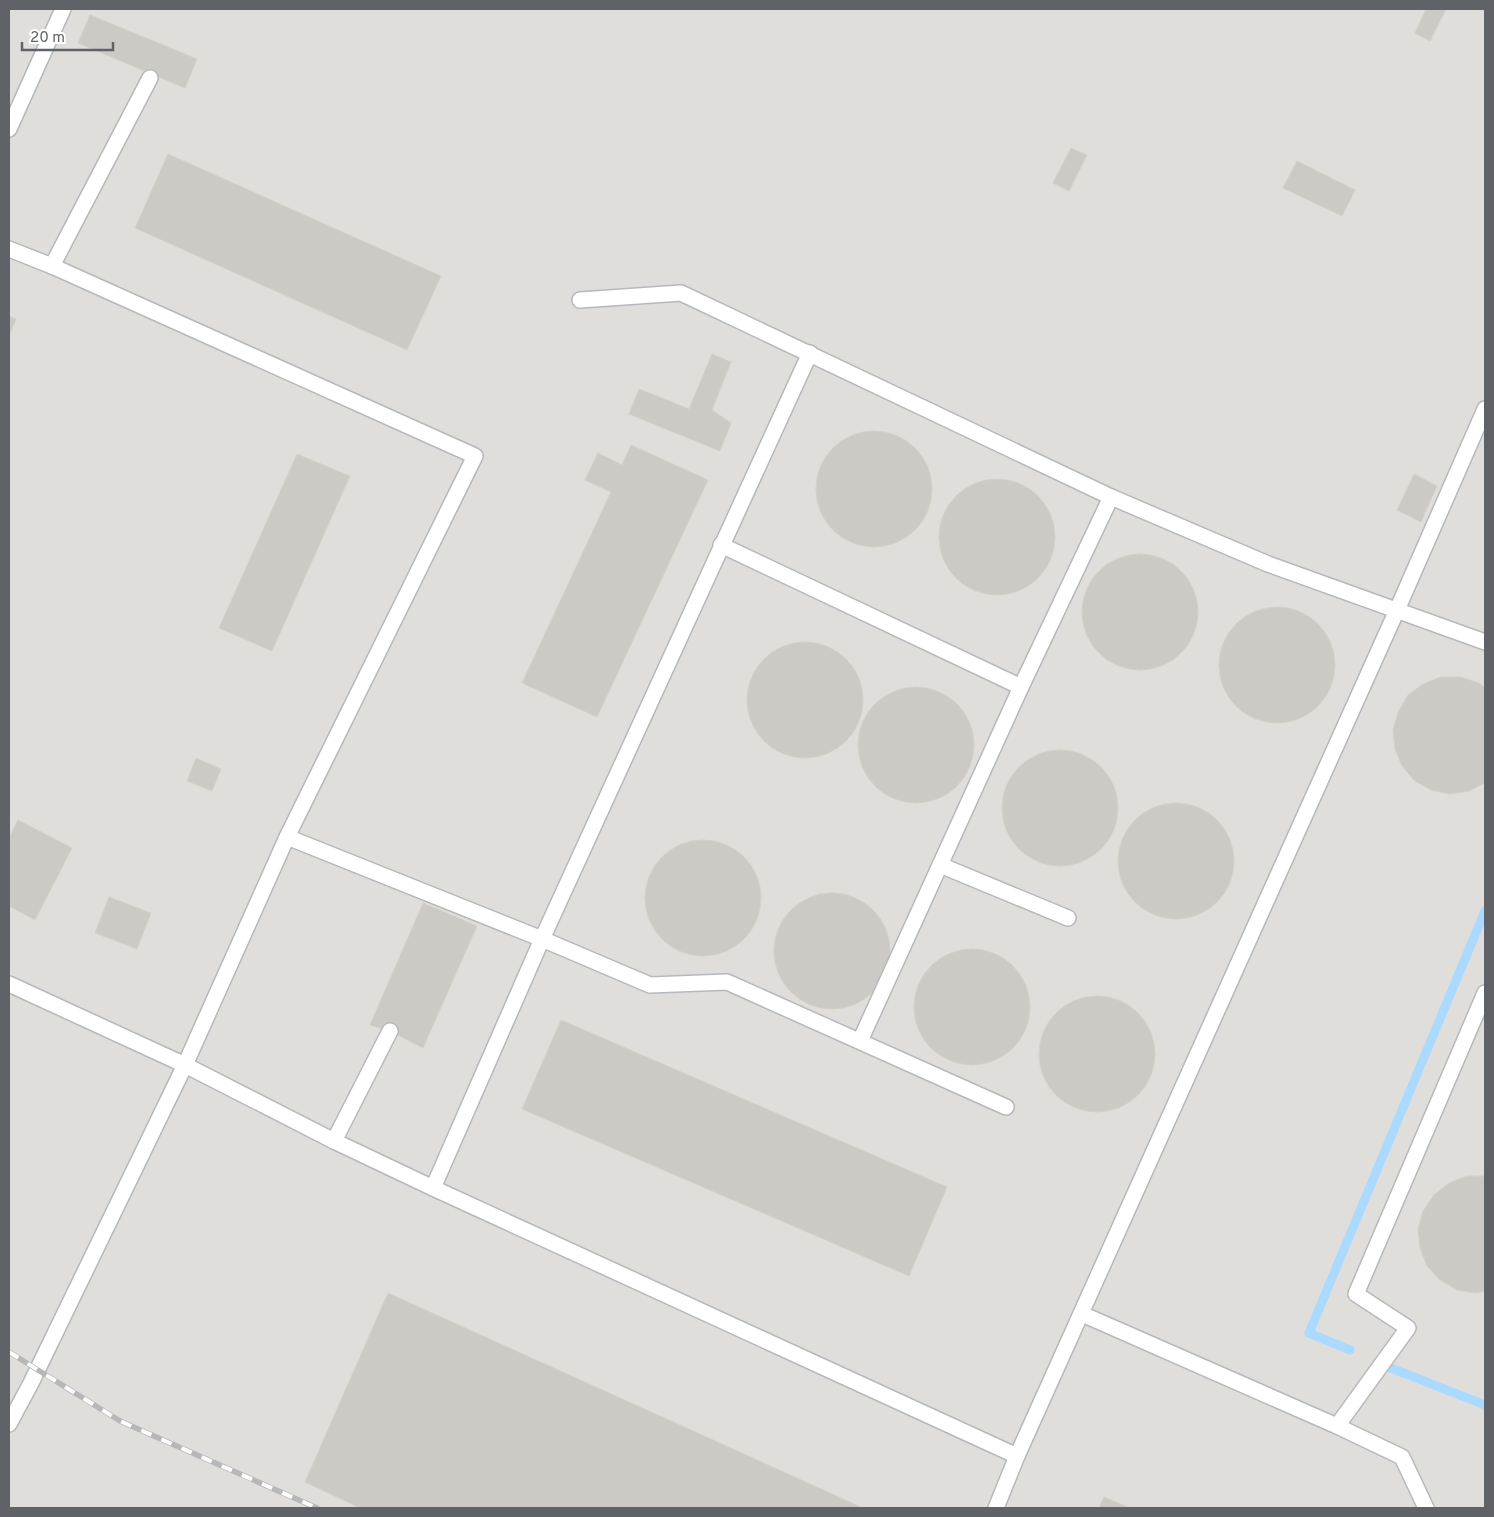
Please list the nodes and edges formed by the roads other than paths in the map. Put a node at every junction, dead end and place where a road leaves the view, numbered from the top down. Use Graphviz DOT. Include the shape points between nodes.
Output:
graph roads {
  1 [pos="64,9"];
  2 [pos="150,78"];
  3 [pos="9,128"];
  4 [pos="9,249"];
  5 [pos="52,266"];
  6 [pos="580,300"];
  7 [pos="810,353"];
  8 [pos="1485,409"];
  9 [pos="1112,497"];
  10 [pos="721,545"];
  11 [pos="1397,610"];
  12 [pos="1485,642"];
  13 [pos="1021,687"];
  14 [pos="287,837"];
  15 [pos="940,865"];
  16 [pos="1068,918"];
  17 [pos="542,939"];
  18 [pos="9,984"];
  19 [pos="1485,993"];
  20 [pos="390,1030"];
  21 [pos="860,1041"];
  22 [pos="185,1065"];
  23 [pos="1006,1107"];
  24 [pos="334,1141"];
  25 [pos="433,1188"];
  26 [pos="1082,1314"];
  27 [pos="9,1424"];
  28 [pos="1337,1426"];
  29 [pos="1017,1456"];
  30 [pos="996,1508"];
  31 [pos="1426,1508"];
  1 -- 3 [label="lane"];
  2 -- 5 [label="lane"];
  4 -- 5 [label="lane"];
  5 -- 14 [label="lane" via="474,456"];
  6 -- 7 [label="lane" via="681,292"];
  7 -- 9 [label="lane"];
  7 -- 10 [label="lane"];
  8 -- 11 [label="lane"];
  9 -- 11 [label="lane" via="1268,564"];
  9 -- 13 [label="lane"];
  10 -- 13 [label="lane"];
  10 -- 17 [label="lane"];
  11 -- 12 [label="lane"];
  11 -- 26 [label="lane"];
  13 -- 15 [label="lane"];
  14 -- 17 [label="lane"];
  14 -- 22 [label="lane"];
  15 -- 16 [label="lane"];
  15 -- 21 [label="lane"];
  17 -- 21 [label="lane" via="650,985 727,982"];
  17 -- 25 [label="lane"];
  18 -- 22 [label="lane"];
  19 -- 28 [label="lane" via="1356,1294 1408,1328"];
  20 -- 24 [label="lane"];
  21 -- 23 [label="lane"];
  22 -- 24 [label="lane"];
  22 -- 27 [label="lane"];
  24 -- 25 [label="lane"];
  25 -- 29 [label="lane"];
  26 -- 28 [label="lane"];
  26 -- 29 [label="lane"];
  28 -- 31 [label="lane" via="1402,1456"];
  29 -- 30 [label="lane"];
}
